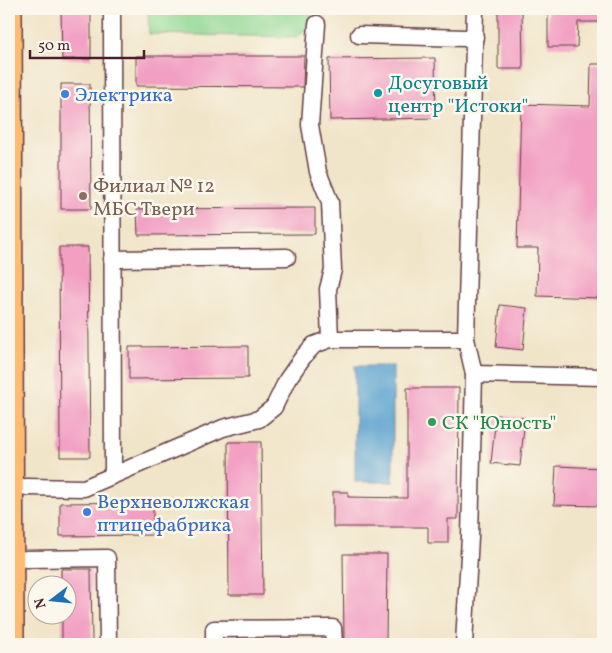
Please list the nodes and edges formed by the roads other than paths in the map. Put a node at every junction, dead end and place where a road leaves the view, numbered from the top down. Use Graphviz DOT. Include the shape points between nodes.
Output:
graph roads {
  1 [pos="11,9"];
  2 [pos="24,9"];
  3 [pos="112,9"];
  4 [pos="475,9"];
  5 [pos="317,24"];
  6 [pos="360,35"];
  7 [pos="475,36"];
  8 [pos="15,108"];
  9 [pos="287,257"];
  10 [pos="112,259"];
  11 [pos="330,339"];
  12 [pos="466,339"];
  13 [pos="474,374"];
  14 [pos="603,377"];
  15 [pos="11,379"];
  16 [pos="113,475"];
  17 [pos="20,487"];
  18 [pos="26,559"];
  19 [pos="12,644"];
  20 [pos="27,644"];
  21 [pos="108,644"];
  22 [pos="214,644"];
  23 [pos="334,644"];
  24 [pos="464,644"];
  1 -- 8 [label="main road"];
  2 -- 8 [label="main road"];
  3 -- 10 [label="lane"];
  4 -- 7 [label="lane"];
  5 -- 11 [label="lane" via="310,125 318,172 330,202 333,270 328,289"];
  6 -- 7 [label="lane"];
  7 -- 12 [label="lane"];
  8 -- 15 [label="main road"];
  8 -- 17 [label="main road"];
  9 -- 10 [label="lane"];
  10 -- 16 [label="lane"];
  11 -- 12 [label="lane"];
  11 -- 16 [label="lane" via="314,345 303,357 286,380 274,407 259,419 223,428"];
  12 -- 13 [label="lane"];
  13 -- 14 [label="lane"];
  13 -- 24 [label="lane"];
  15 -- 17 [label="main road"];
  16 -- 17 [label="lane" via="84,488"];
  17 -- 18 [label="main road"];
  17 -- 19 [label="main road"];
  18 -- 20 [label="main road"];
  18 -- 21 [label="lane" via="107,558"];
  22 -- 23 [label="lane" via="214,629 334,628"];
}
